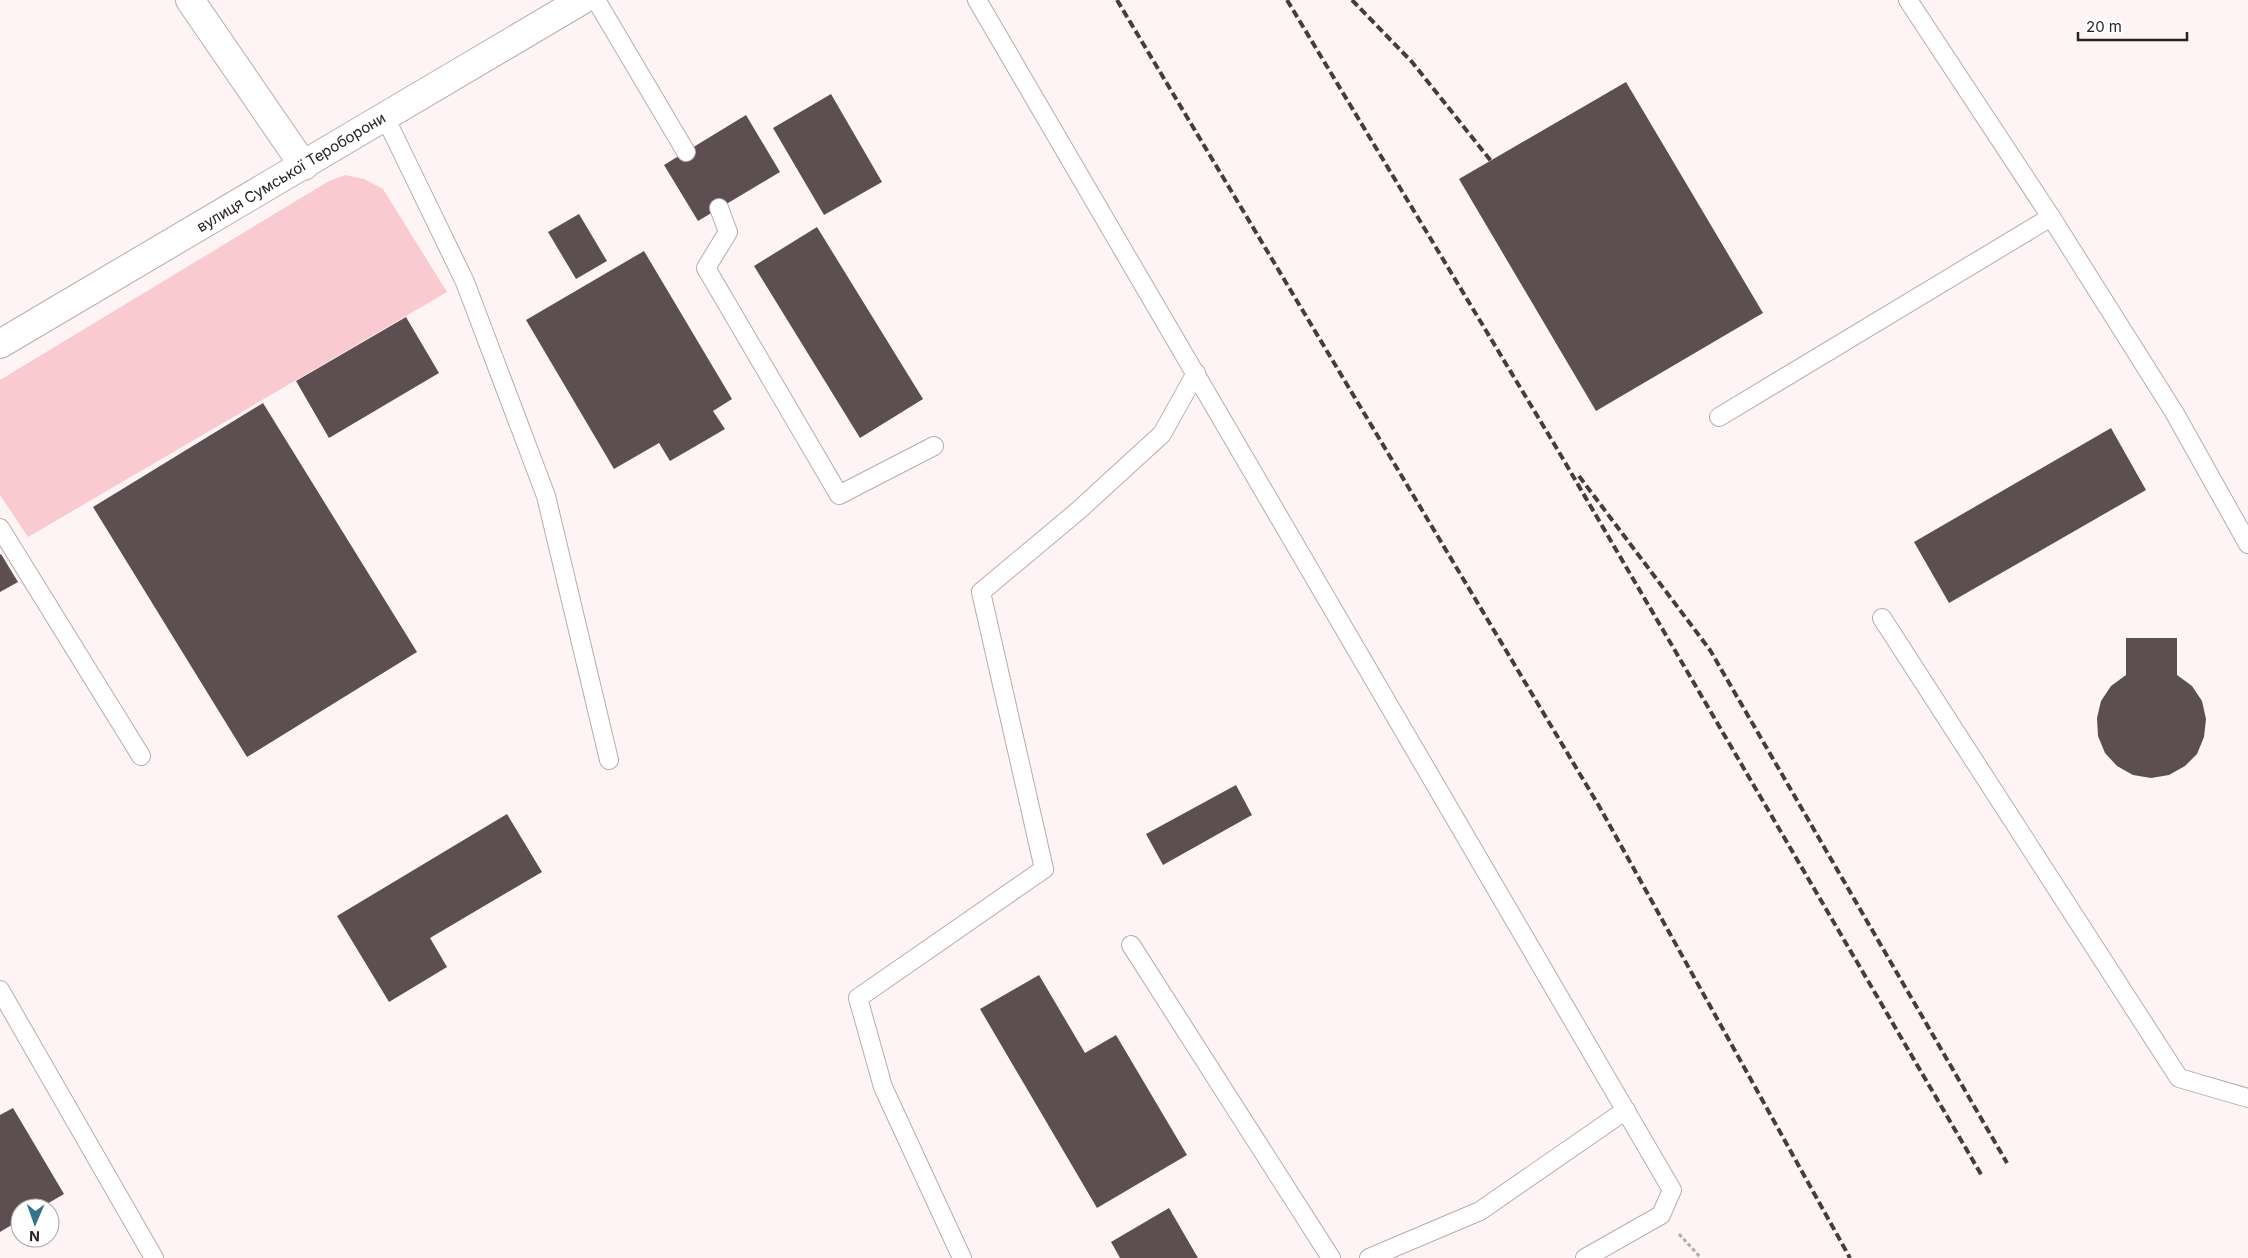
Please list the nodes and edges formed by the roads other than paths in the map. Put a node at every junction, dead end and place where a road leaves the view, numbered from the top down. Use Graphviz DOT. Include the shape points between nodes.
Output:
graph roads {
  1 [pos="190,0"];
  2 [pos="582,0"];
  3 [pos="596,0"];
  4 [pos="978,0"];
  5 [pos="1908,0"];
  6 [pos="385,117"];
  7 [pos="686,152"];
  8 [pos="304,166"];
  9 [pos="719,208"];
  10 [pos="2051,217"];
  11 [pos="0,344"];
  12 [pos="1196,373"];
  13 [pos="1719,418"];
  14 [pos="934,446"];
  15 [pos="0,528"];
  16 [pos="2248,544"];
  17 [pos="1882,618"];
  18 [pos="141,756"];
  19 [pos="610,760"];
  20 [pos="1131,945"];
  21 [pos="0,990"];
  22 [pos="2248,1098"];
  23 [pos="1626,1110"];
  24 [pos="154,1258"];
  25 [pos="962,1258"];
  26 [pos="1331,1258"];
  27 [pos="1369,1258"];
  28 [pos="1585,1258"];
  1 -- 8 [label="street"];
  2 -- 6 [label="street, вулиця Сумської Тероборони"];
  3 -- 7 [label="lane"];
  4 -- 12 [label="lane"];
  5 -- 10 [label="lane"];
  6 -- 8 [label="street, вулиця Сумської Тероборони"];
  6 -- 19 [label="lane" via="465,282 546,496"];
  8 -- 11 [label="street, вулиця Сумської Тероборони"];
  9 -- 14 [label="lane" via="728,232 706,268 839,495"];
  10 -- 13 [label="lane"];
  10 -- 16 [label="lane" via="2174,412"];
  12 -- 23 [label="lane"];
  12 -- 25 [label="lane" via="1162,434 1079,510 981,592 1044,869 858,998 883,1087"];
  15 -- 18 [label="lane"];
  17 -- 22 [label="lane" via="2179,1078"];
  20 -- 26 [label="lane"];
  21 -- 24 [label="lane"];
  23 -- 27 [label="lane" via="1480,1211"];
  23 -- 28 [label="lane" via="1672,1190 1661,1215"];
}
